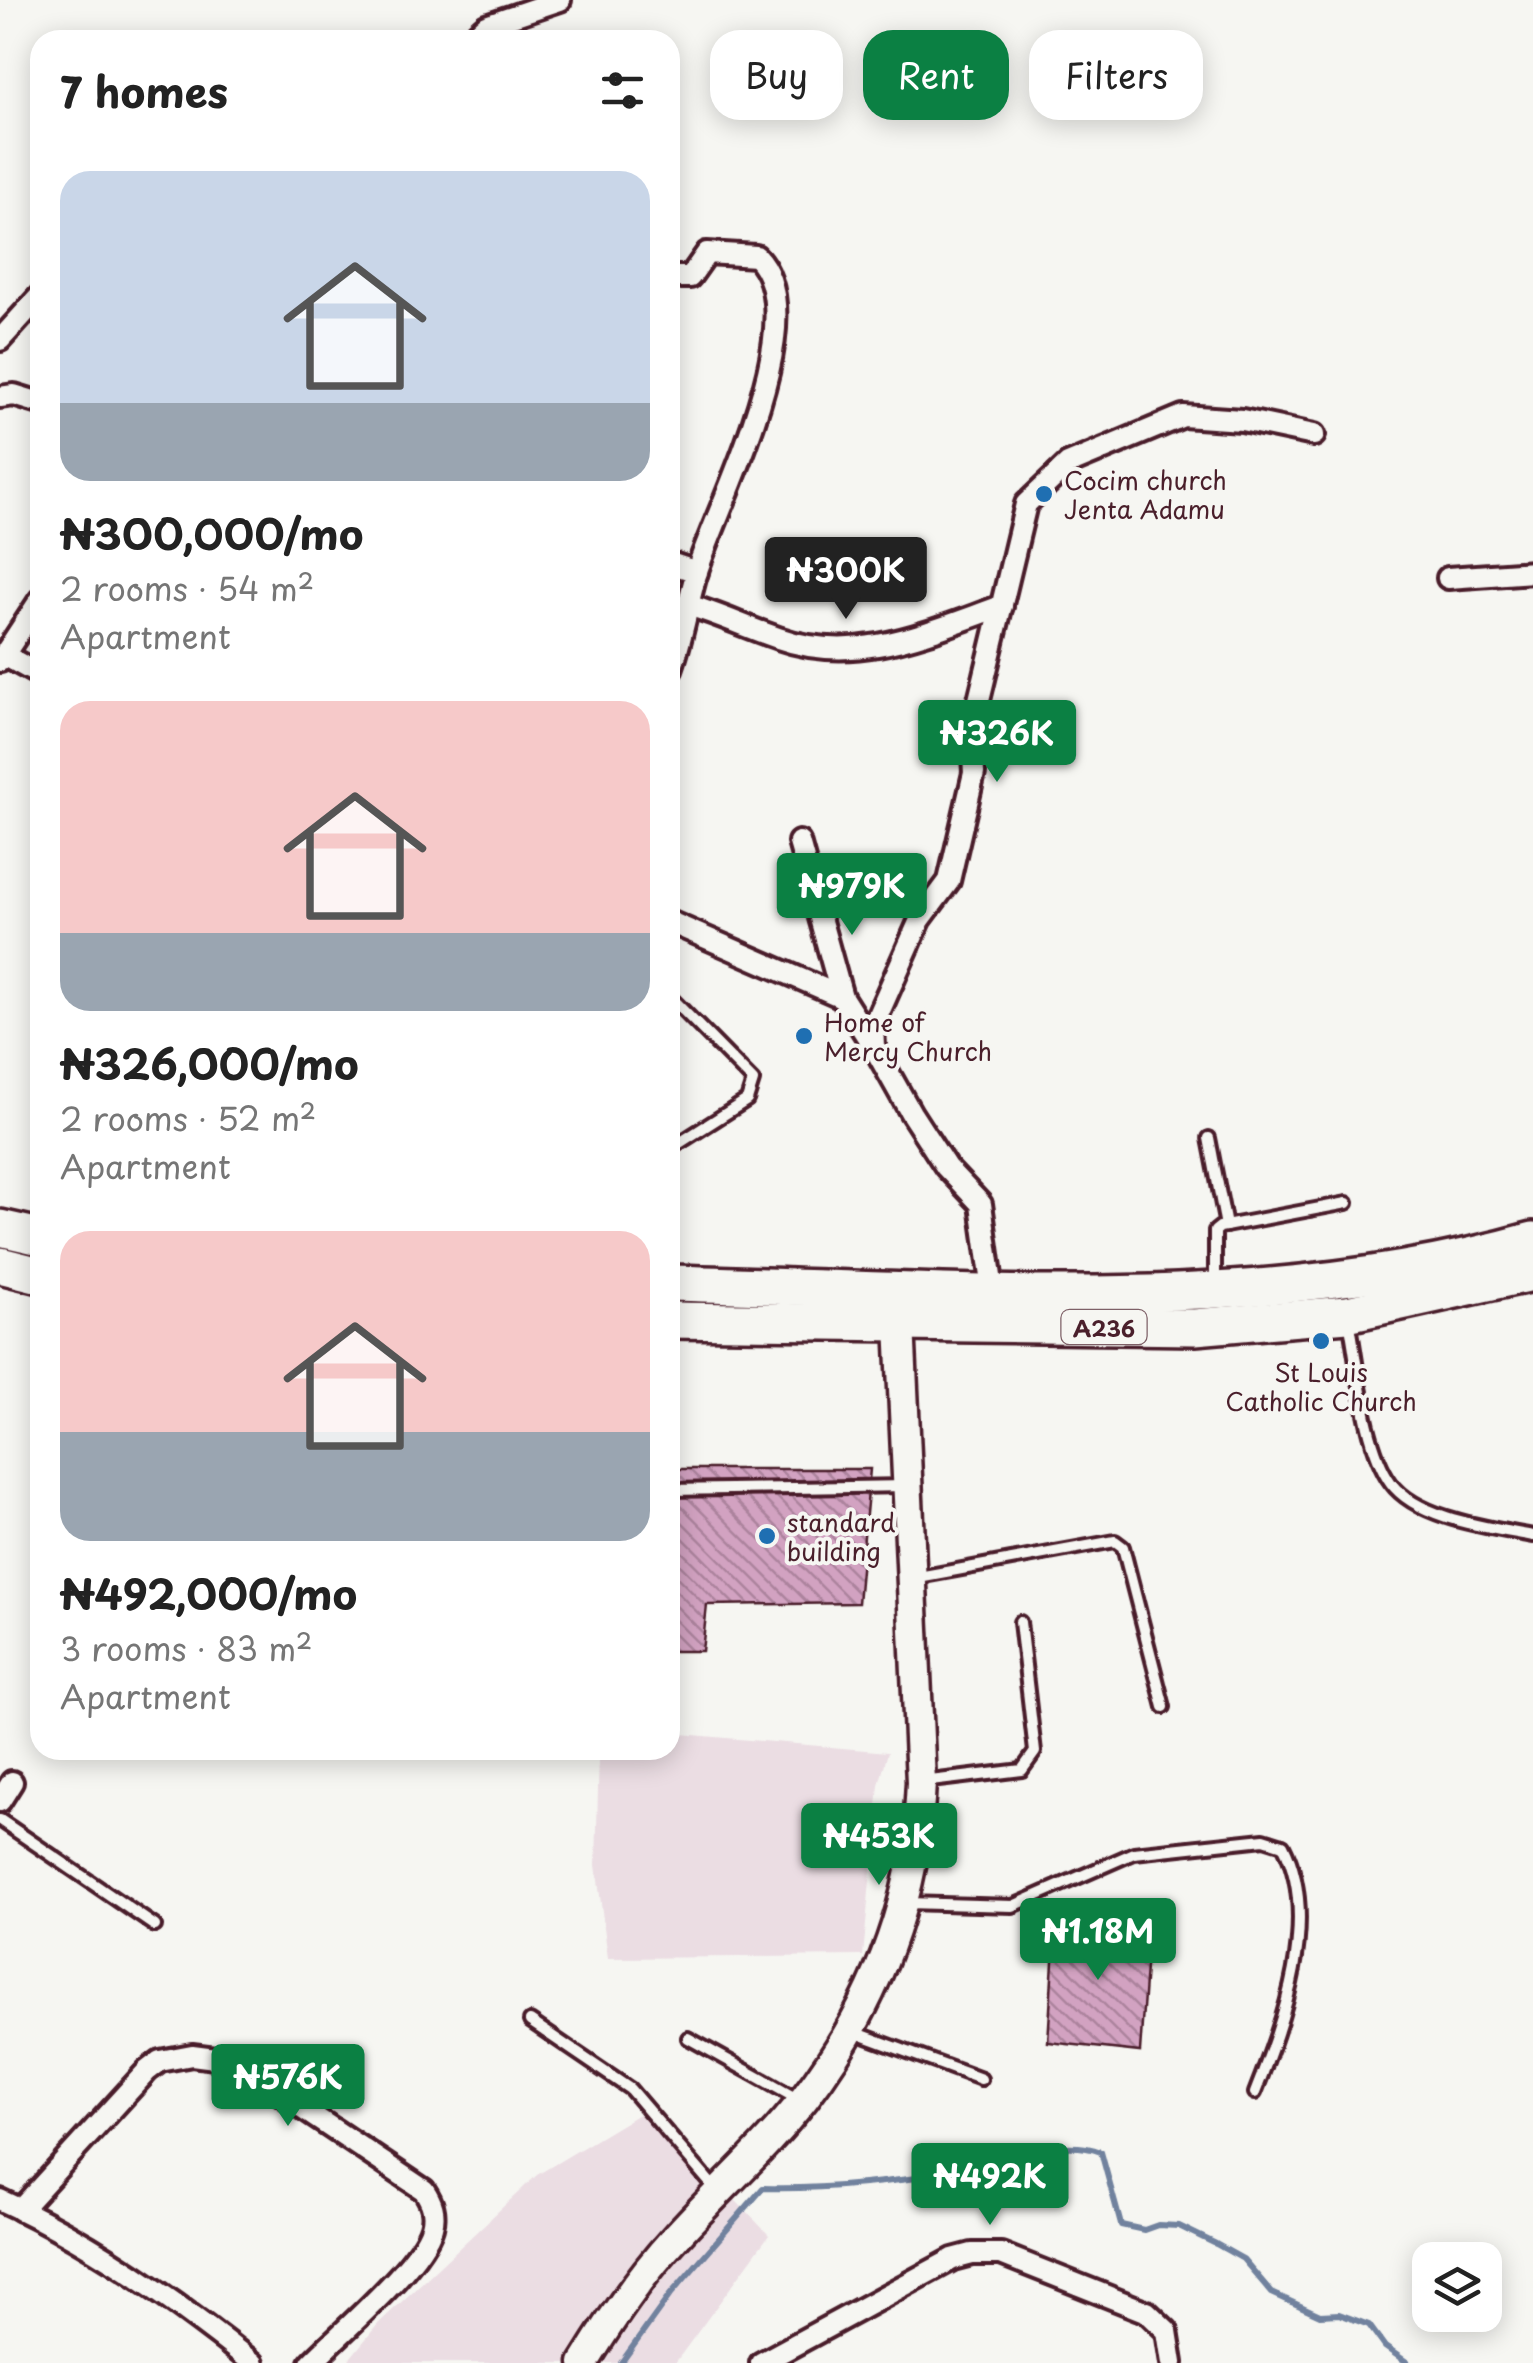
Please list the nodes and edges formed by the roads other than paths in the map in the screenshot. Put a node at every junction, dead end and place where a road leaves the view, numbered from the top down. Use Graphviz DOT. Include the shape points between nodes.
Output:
graph roads {
  1 [pos="560,0"];
  2 [pos="480,30"];
  3 [pos="680,276"];
  4 [pos="30,307"];
  5 [pos="0,340"];
  6 [pos="0,396"];
  7 [pos="30,400"];
  8 [pos="1314,435"];
  9 [pos="680,566"];
  10 [pos="697,572"];
  11 [pos="1533,572"];
  12 [pos="1448,578"];
  13 [pos="691,606"];
  14 [pos="1002,606"];
  15 [pos="30,615"];
  16 [pos="680,641"];
  17 [pos="2,658"];
  18 [pos="30,671"];
  19 [pos="799,842"];
  20 [pos="680,926"];
  21 [pos="842,997"];
  22 [pos="680,1007"];
  23 [pos="874,1048"];
  24 [pos="1209,1138"];
  25 [pos="680,1143"];
  26 [pos="1347,1203"];
  27 [pos="1226,1226"];
  28 [pos="0,1228"];
  29 [pos="30,1235"];
  30 [pos="1533,1240"];
  31 [pos="0,1266"];
  32 [pos="30,1273"];
  33 [pos="1533,1273"];
  34 [pos="680,1283"];
  35 [pos="993,1290"];
  36 [pos="1215,1291"];
  37 [pos="1346,1297"];
  38 [pos="680,1320"];
  39 [pos="900,1323"];
  40 [pos="908,1486"];
  41 [pos="680,1490"];
  42 [pos="1533,1536"];
  43 [pos="912,1579"];
  44 [pos="1020,1622"];
  45 [pos="1164,1707"];
  46 [pos="12,1782"];
  47 [pos="921,1782"];
  48 [pos="0,1801"];
  49 [pos="0,1820"];
  50 [pos="906,1902"];
  51 [pos="154,1926"];
  52 [pos="530,2021"];
  53 [pos="850,2031"];
  54 [pos="688,2038"];
  55 [pos="982,2079"];
  56 [pos="1255,2093"];
  57 [pos="802,2102"];
  58 [pos="717,2192"];
  59 [pos="0,2200"];
  60 [pos="20,2210"];
  61 [pos="254,2363"];
  62 [pos="311,2363"];
  63 [pos="584,2363"];
  64 [pos="761,2363"];
  65 [pos="1172,2363"];
  1 -- 2 [label="street"];
  3 -- 10 [label="street" via="690,277 707,253 756,256 768,267 777,303 765,382"];
  4 -- 5 [label="street"];
  6 -- 7 [label="street"];
  8 -- 14 [label="street" via="1183,416 1068,464 1026,504"];
  9 -- 10 [label="street"];
  10 -- 13 [label="street"];
  11 -- 12 [label="street"];
  13 -- 14 [label="street" via="781,639 855,648 896,645"];
  13 -- 16 [label="street"];
  14 -- 23 [label="street" via="972,735 974,773 949,881 920,920 873,1026"];
  15 -- 17 [label="street"];
  17 -- 18 [label="street"];
  19 -- 21 [label="street"];
  20 -- 21 [label="street"];
  21 -- 23 [label="street"];
  22 -- 25 [label="lane" via="752,1081 747,1100"];
  23 -- 35 [label="street" via="946,1166 981,1204"];
  24 -- 27 [label="lane"];
  26 -- 27 [label="lane"];
  27 -- 36 [label="lane" via="1215,1231"];
  28 -- 29 [label="highway"];
  30 -- 37 [label="highway, A236"];
  31 -- 32 [label="highway"];
  33 -- 37 [label="highway, A236" via="1414,1303"];
  34 -- 35 [label="highway, A236"];
  35 -- 36 [label="highway, A236"];
  36 -- 37 [label="highway, A236"];
  37 -- 39 [label="highway, A236" via="1195,1327"];
  37 -- 42 [label="lane" via="1377,1459 1393,1487 1454,1520"];
  38 -- 39 [label="highway, A236"];
  39 -- 40 [label="street"];
  40 -- 41 [label="lane"];
  40 -- 43 [label="street"];
  43 -- 45 [label="lane" via="1116,1541 1123,1547"];
  43 -- 47 [label="street"];
  44 -- 47 [label="lane" via="1035,1752 1030,1764"];
  46 -- 48 [label="street"];
  47 -- 50 [label="street"];
  49 -- 51 [label="lane"];
  50 -- 53 [label="street"];
  50 -- 56 [label="lane" via="1013,1906 1134,1853 1264,1838 1282,1845 1292,1864 1293,1984"];
  52 -- 58 [label="lane" via="630,2089"];
  53 -- 55 [label="lane"];
  53 -- 57 [label="street"];
  54 -- 57 [label="lane"];
  57 -- 58 [label="street"];
  58 -- 63 [label="street" via="634,2287"];
  59 -- 60 [label="street"];
  60 -- 61 [label="street" via="113,2262"];
  60 -- 62 [label="street" via="160,2061 207,2055 242,2068 424,2190 432,2202 431,2230 415,2258"];
  64 -- 65 [label="street" via="952,2260 988,2253 1147,2312 1167,2331"];
}
